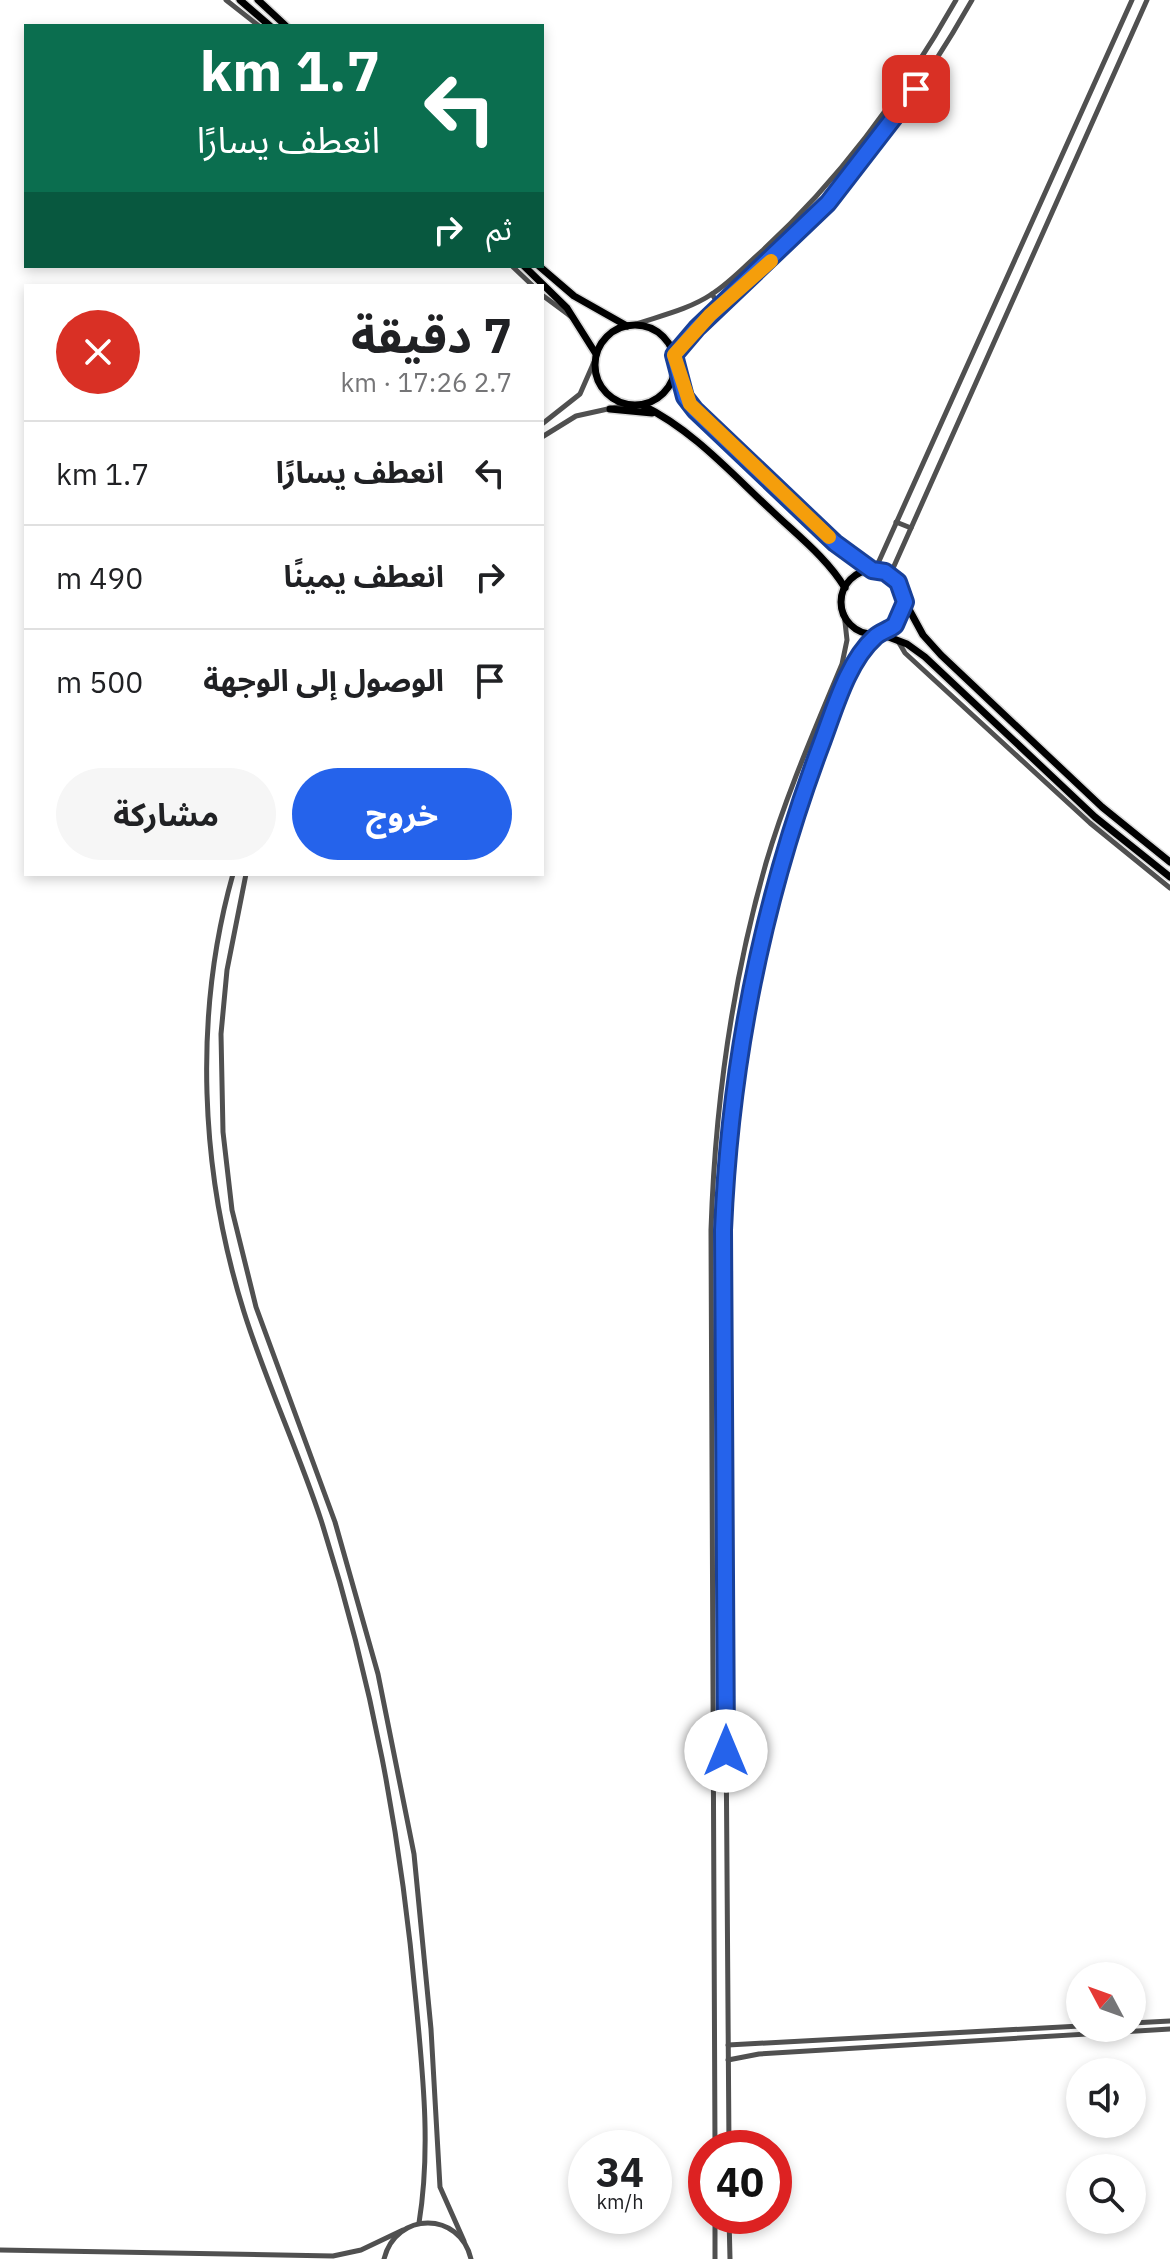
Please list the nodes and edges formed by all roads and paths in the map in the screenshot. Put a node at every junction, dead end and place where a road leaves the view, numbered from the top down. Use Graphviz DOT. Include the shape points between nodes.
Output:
graph roads {
  1 [pos="226,0"];
  2 [pos="240,0"];
  3 [pos="258,0"];
  4 [pos="956,0"];
  5 [pos="972,0"];
  6 [pos="1132,0"];
  7 [pos="1147,0"];
  8 [pos="256,24"];
  9 [pos="268,24"];
  10 [pos="284,24"];
  11 [pos="1086,104"];
  12 [pos="1099,109"];
  13 [pos="1077,121"];
  14 [pos="1091,126"];
  15 [pos="514,268"];
  16 [pos="526,268"];
  17 [pos="541,268"];
  18 [pos="531,284"];
  19 [pos="542,284"];
  20 [pos="544,286"];
  21 [pos="712,294"];
  22 [pos="544,297"];
  23 [pos="577,298"];
  24 [pos="720,307"];
  25 [pos="567,308"];
  26 [pos="574,318"];
  27 [pos="630,325"];
  28 [pos="595,358"];
  29 [pos="674,359"];
  30 [pos="626,405"];
  31 [pos="642,405"];
  32 [pos="610,409"];
  33 [pos="663,416"];
  34 [pos="544,420"];
  35 [pos="544,436"];
  36 [pos="896,522"];
  37 [pos="911,528"];
  38 [pos="873,570"];
  39 [pos="890,575"];
  40 [pos="845,588"];
  41 [pos="905,602"];
  42 [pos="844,613"];
  43 [pos="878,634"];
  44 [pos="898,640"];
  45 [pos="842,664"];
  46 [pos="853,669"];
  47 [pos="822,711"];
  48 [pos="833,715"];
  49 [pos="1031,757"];
  50 [pos="1024,764"];
  51 [pos="1170,862"];
  52 [pos="233,876"];
  53 [pos="246,876"];
  54 [pos="1170,877"];
  55 [pos="1170,888"];
  56 [pos="748,934"];
  57 [pos="761,936"];
  58 [pos="742,959"];
  59 [pos="756,962"];
  60 [pos="214,969"];
  61 [pos="227,970"];
  62 [pos="724,1397"];
  63 [pos="712,1398"];
  64 [pos="724,1423"];
  65 [pos="711,1424"];
  66 [pos="727,1890"];
  67 [pos="713,1891"];
  68 [pos="713,1916"];
  69 [pos="727,1917"];
  70 [pos="1170,2021"];
  71 [pos="1146,2022"];
  72 [pos="1066,2027"];
  73 [pos="1170,2029"];
  74 [pos="973,2033"];
  75 [pos="974,2042"];
  76 [pos="728,2045"];
  77 [pos="728,2060"];
  78 [pos="715,2130"];
  79 [pos="729,2130"];
  80 [pos="419,2223"];
  81 [pos="403,2230"];
  82 [pos="715,2234"];
  83 [pos="729,2234"];
  84 [pos="464,2241"];
  85 [pos="0,2250"];
  86 [pos="384,2259"];
  87 [pos="471,2259"];
  88 [pos="715,2259"];
  89 [pos="730,2259"];
  1 -- 8 [label="street"];
  2 -- 9 [label="main road"];
  3 -- 10 [label="main road"];
  4 -- 21 [label="street" via="863,142 791,224"];
  5 -- 24 [label="street" via="938,58 860,166 795,238"];
  6 -- 11 [label="street"];
  7 -- 12 [label="street"];
  11 -- 12 [label="street"];
  11 -- 13 [label="street"];
  12 -- 14 [label="street"];
  13 -- 14 [label="street"];
  13 -- 36 [label="street"];
  14 -- 37 [label="street"];
  15 -- 18 [label="street"];
  16 -- 19 [label="main road"];
  17 -- 23 [label="main road"];
  20 -- 25 [label="main road"];
  21 -- 24 [label="street"];
  21 -- 27 [label="street"];
  22 -- 26 [label="street"];
  23 -- 25 [label="main road"];
  23 -- 27 [label="main road"];
  24 -- 29 [label="street"];
  25 -- 26 [label="main road"];
  26 -- 28 [label="main road"];
  27 -- 28 [label="main road" via="608,336"];
  27 -- 29 [label="main road" via="655,331 667,341"];
  28 -- 30 [label="main road" via="600,386"];
  28 -- 34 [label="street" via="580,394"];
  29 -- 31 [label="main road" via="667,390"];
  29 -- 38 [label="main road" via="685,397 695,410 835,543"];
  30 -- 31 [label="main road"];
  30 -- 32 [label="street"];
  31 -- 33 [label="main road"];
  32 -- 33 [label="main road"];
  32 -- 35 [label="street" via="576,416"];
  33 -- 40 [label="main road" via="808,544"];
  36 -- 37 [label="street"];
  36 -- 38 [label="street"];
  37 -- 39 [label="street"];
  38 -- 39 [label="main road"];
  38 -- 40 [label="main road" via="856,575"];
  39 -- 41 [label="main road" via="901,586"];
  40 -- 42 [label="main road"];
  41 -- 43 [label="main road" via="895,625"];
  41 -- 51 [label="main road" via="934,649 1102,807"];
  42 -- 43 [label="main road" via="859,631"];
  42 -- 45 [label="street"];
  43 -- 44 [label="main road"];
  43 -- 46 [label="street"];
  44 -- 49 [label="main road" via="925,657"];
  44 -- 50 [label="street" via="905,653"];
  45 -- 46 [label="street"];
  45 -- 47 [label="street"];
  46 -- 48 [label="street"];
  47 -- 48 [label="street"];
  47 -- 56 [label="street" via="774,840"];
  48 -- 57 [label="street" via="790,832"];
  49 -- 50 [label="main road"];
  49 -- 54 [label="main road"];
  50 -- 55 [label="street"];
  52 -- 60 [label="street"];
  53 -- 61 [label="street"];
  56 -- 57 [label="street" via="754,939"];
  56 -- 58 [label="street"];
  57 -- 59 [label="street"];
  58 -- 59 [label="street"];
  58 -- 63 [label="street" via="714,1153"];
  59 -- 62 [label="street" via="726,1152"];
  60 -- 61 [label="street"];
  60 -- 80 [label="street" via="207,1072 218,1211 247,1321 309,1483 342,1589 380,1736 399,1838 424,2089 426,2162"];
  61 -- 84 [label="street" via="221,1098 232,1210 264,1334 332,1513 378,1674 414,1854 440,2187"];
  62 -- 63 [label="street"];
  62 -- 64 [label="street"];
  63 -- 65 [label="street"];
  64 -- 65 [label="street"];
  64 -- 66 [label="street"];
  65 -- 67 [label="street"];
  66 -- 67 [label="street"];
  66 -- 69 [label="street"];
  67 -- 68 [label="street"];
  68 -- 69 [label="street"];
  68 -- 78 [label="street"];
  69 -- 76 [label="street"];
  70 -- 71 [label="street"];
  72 -- 74 [label="street"];
  73 -- 75 [label="street"];
  74 -- 75 [label="street"];
  74 -- 76 [label="street"];
  75 -- 77 [label="street"];
  76 -- 77 [label="street"];
  77 -- 79 [label="street"];
  80 -- 81 [label="street"];
  80 -- 84 [label="street" via="447,2226"];
  81 -- 85 [label="street" via="361,2250 333,2256"];
  81 -- 86 [label="street"];
  82 -- 88 [label="street"];
  83 -- 89 [label="street"];
  84 -- 87 [label="street"];
}
